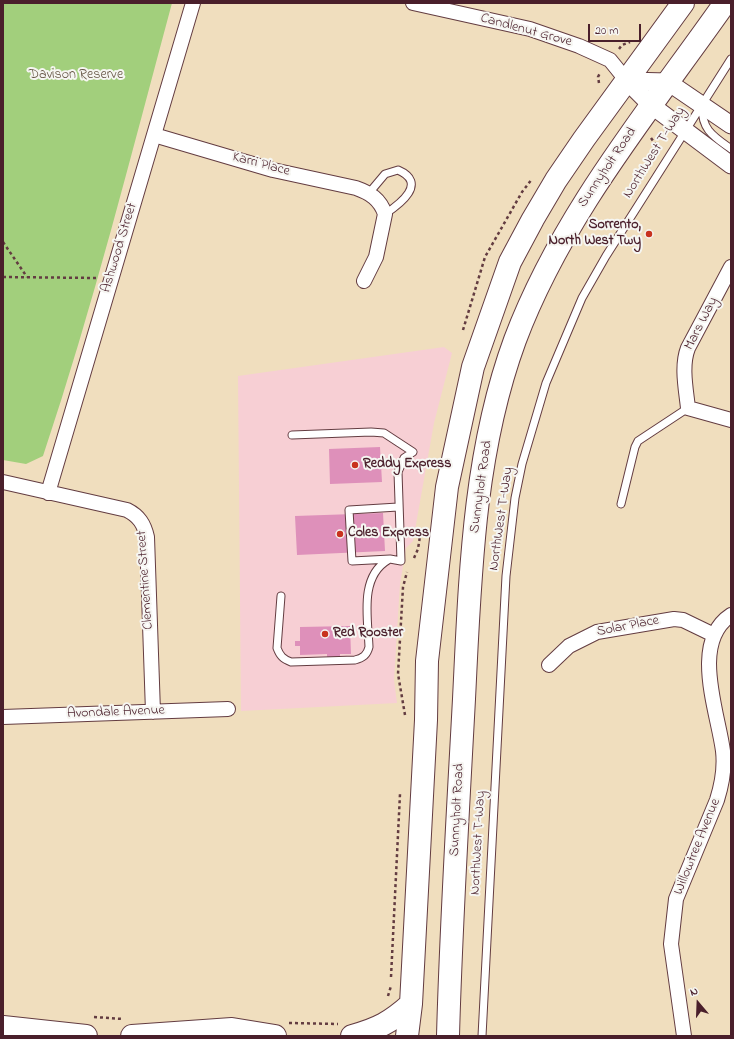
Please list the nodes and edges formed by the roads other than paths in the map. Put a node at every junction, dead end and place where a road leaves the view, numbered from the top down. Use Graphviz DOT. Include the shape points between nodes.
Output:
graph roads {
  1 [pos="193,3"];
  2 [pos="413,3"];
  3 [pos="683,3"];
  4 [pos="725,3"];
  5 [pos="731,59"];
  6 [pos="627,81"];
  7 [pos="668,82"];
  8 [pos="702,104"];
  9 [pos="651,105"];
  10 [pos="731,125"];
  11 [pos="686,131"];
  12 [pos="154,134"];
  13 [pos="713,136"];
  14 [pos="731,149"];
  15 [pos="731,165"];
  16 [pos="368,193"];
  17 [pos="385,214"];
  18 [pos="731,266"];
  19 [pos="364,281"];
  20 [pos="688,408"];
  21 [pos="731,420"];
  22 [pos="292,435"];
  23 [pos="3,482"];
  24 [pos="48,493"];
  25 [pos="621,504"];
  26 [pos="398,507"];
  27 [pos="390,559"];
  28 [pos="281,596"];
  29 [pos="731,615"];
  30 [pos="714,635"];
  31 [pos="549,665"];
  32 [pos="228,709"];
  33 [pos="153,712"];
  34 [pos="3,717"];
  35 [pos="411,1004"];
  36 [pos="3,1027"];
  37 [pos="86,1036"];
  38 [pos="132,1036"];
  39 [pos="275,1036"];
  40 [pos="352,1036"];
  41 [pos="407,1036"];
  42 [pos="448,1036"];
  43 [pos="482,1036"];
  44 [pos="684,1036"];
  1 -- 12 [label="street, Ashwood Street"];
  2 -- 6 [label="street, Candlenut Grove" via="530,30 579,46 610,60"];
  3 -- 6 [label="main road"];
  4 -- 7 [label="main road, Sunnyholt Road"];
  5 -- 8 [label="lane, NorthWest T-Way"];
  6 -- 7 [label="street"];
  6 -- 9 [label="street"];
  6 -- 35 [label="main road" via="564,168 533,218 510,262 473,367 447,487 427,661"];
  7 -- 8 [label="street"];
  7 -- 9 [label="main road, Sunnyholt Road"];
  8 -- 10 [label="street"];
  8 -- 11 [label="lane, NorthWest T-Way"];
  8 -- 13 [label="lane" via="702,119"];
  9 -- 11 [label="street"];
  9 -- 42 [label="main road, Sunnyholt Road" via="601,176 533,298 515,340 491,422 483,466 469,590"];
  11 -- 13 [label="lane" via="696,130"];
  11 -- 15 [label="street"];
  11 -- 43 [label="lane, NorthWest T-Way" via="582,298 546,383 522,464 515,498 506,576"];
  12 -- 16 [label="street, Karri Place" via="273,170 356,188"];
  12 -- 24 [label="street, Ashwood Street"];
  13 -- 14 [label="lane"];
  16 -- 17 [label="street, Karri Place" via="378,200"];
  16 -- 17 [label="lane" via="385,174 398,170 405,173 411,183 410,191 400,204"];
  17 -- 19 [label="street" via="376,257"];
  18 -- 20 [label="street, Mars Way" via="686,353"];
  20 -- 21 [label="street"];
  20 -- 25 [label="lane" via="638,441"];
  22 -- 26 [label="lane" via="371,432 384,433 394,438 413,452 404,458 398,472"];
  23 -- 24 [label="street, Clementine Street"];
  24 -- 33 [label="street, Clementine Street" via="127,510 142,523 146,537"];
  26 -- 27 [label="lane" via="401,561"];
  26 -- 27 [label="lane" via="349,510 352,561"];
  27 -- 28 [label="lane" via="380,565 373,575 368,592 369,647 363,658 291,662 285,660 277,648"];
  29 -- 30 [label="street, Willowtree Avenue" via="724,619"];
  30 -- 31 [label="street, Solar Place" via="683,620 674,619 597,632 576,641"];
  30 -- 44 [label="street, Willowtree Avenue" via="709,651 709,664 723,751 722,783 676,899 671,944"];
  32 -- 33 [label="street, Avondale Avenue"];
  33 -- 34 [label="street, Avondale Avenue"];
  35 -- 40 [label="main road" via="394,1020"];
  35 -- 41 [label="main road"];
  36 -- 37 [label="main road"];
  38 -- 39 [label="main road" via="232,1029"];
}
